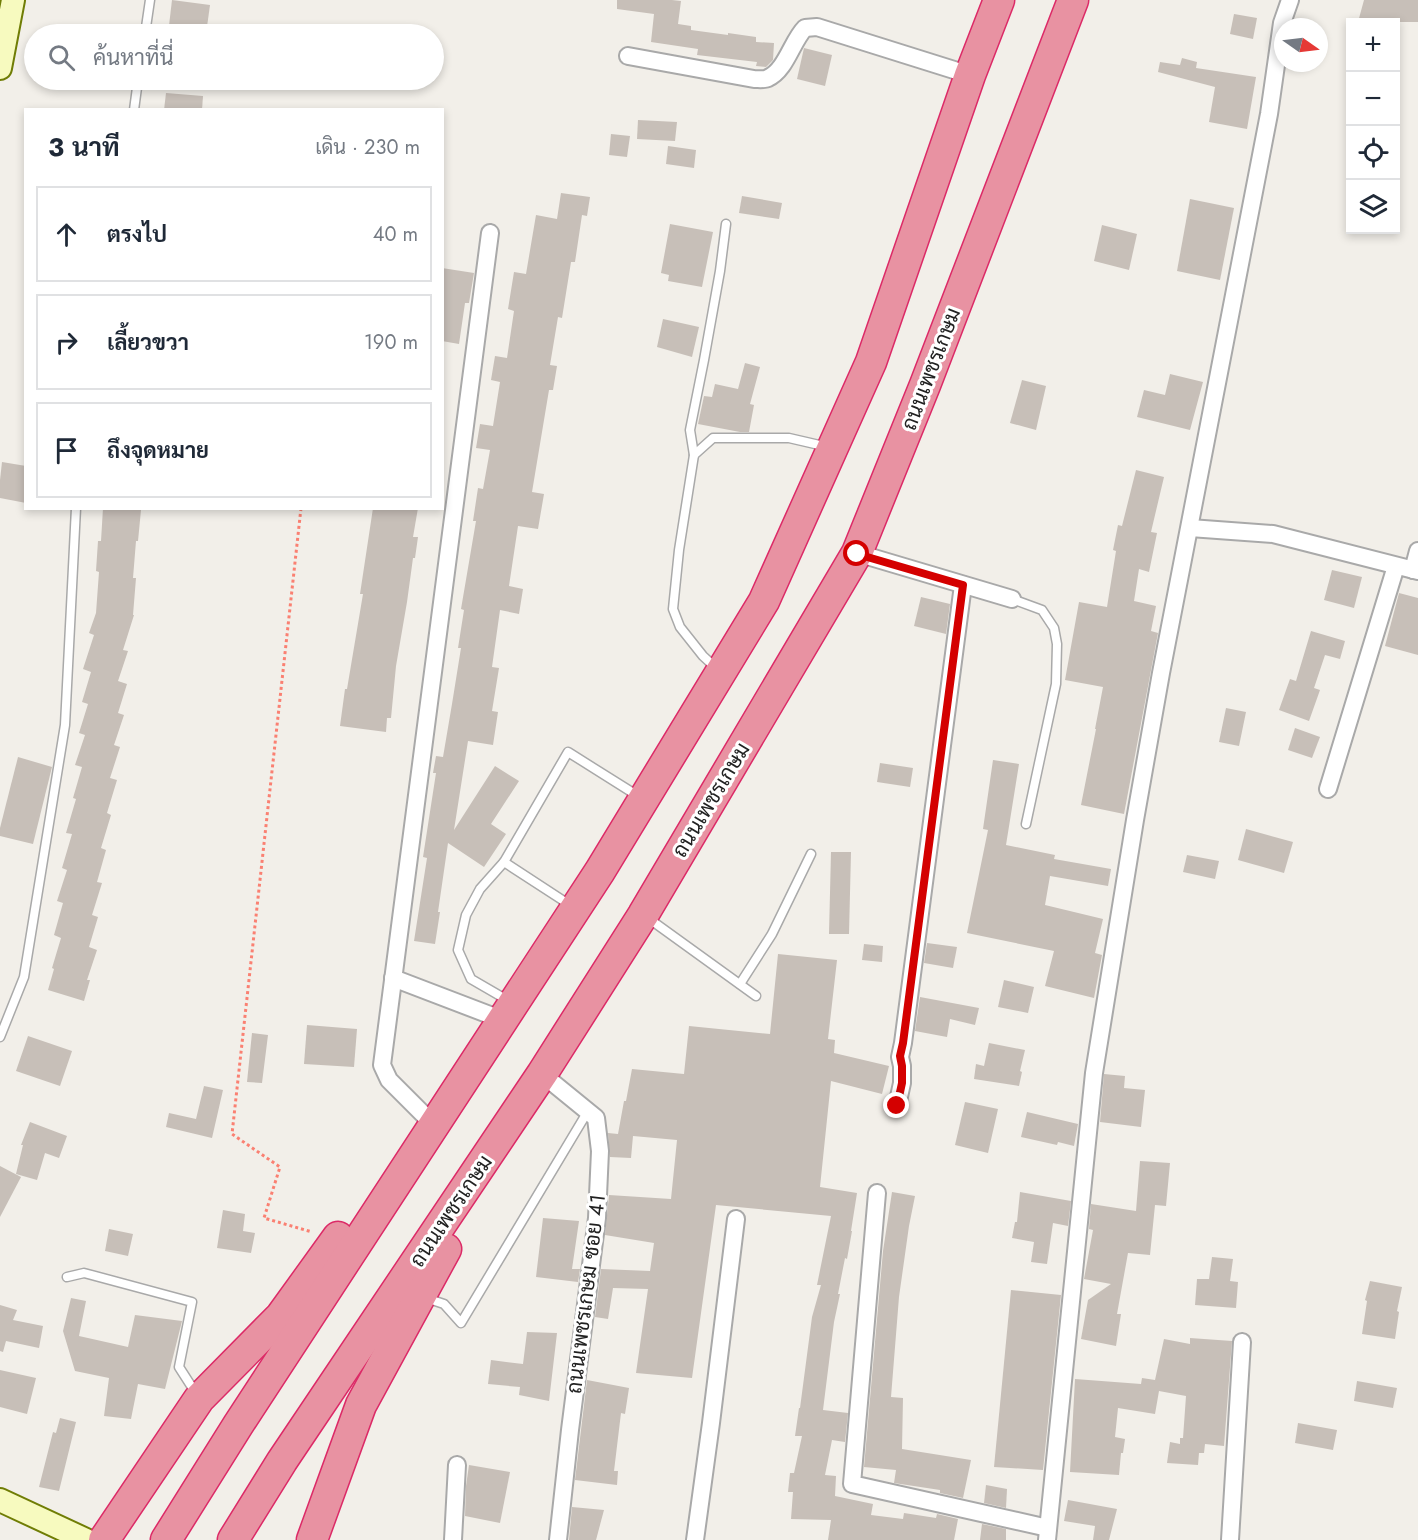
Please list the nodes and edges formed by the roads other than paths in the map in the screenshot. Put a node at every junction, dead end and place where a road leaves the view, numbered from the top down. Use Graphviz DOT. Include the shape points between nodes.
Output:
graph roads {
  1 [pos="13,0"];
  2 [pos="150,0"];
  3 [pos="999,0"];
  4 [pos="1073,0"];
  5 [pos="1290,0"];
  6 [pos="146,24"];
  7 [pos="628,56"];
  8 [pos="0,68"];
  9 [pos="970,75"];
  10 [pos="137,90"];
  11 [pos="134,108"];
  12 [pos="726,224"];
  13 [pos="490,233"];
  14 [pos="832,448"];
  15 [pos="694,455"];
  16 [pos="76,510"];
  17 [pos="1190,528"];
  18 [pos="1418,551"];
  19 [pos="857,554"];
  20 [pos="1396,566"];
  21 [pos="1415,571"];
  22 [pos="963,585"];
  23 [pos="1012,599"];
  24 [pos="721,672"];
  25 [pos="1328,789"];
  26 [pos="644,800"];
  27 [pos="1026,824"];
  28 [pos="811,854"];
  29 [pos="504,862"];
  30 [pos="576,908"];
  31 [pos="643,915"];
  32 [pos="393,978"];
  33 [pos="740,984"];
  34 [pos="756,996"];
  35 [pos="508,1012"];
  36 [pos="0,1037"];
  37 [pos="542,1074"];
  38 [pos="897,1106"];
  39 [pos="588,1112"];
  40 [pos="434,1125"];
  41 [pos="465,1190"];
  42 [pos="876,1193"];
  43 [pos="385,1200"];
  44 [pos="736,1219"];
  45 [pos="68,1277"];
  46 [pos="420,1296"];
  47 [pos="1242,1342"];
  48 [pos="199,1399"];
  49 [pos="457,1465"];
  50 [pos="0,1500"];
  51 [pos="1047,1534"];
  52 [pos="86,1540"];
  53 [pos="104,1540"];
  54 [pos="166,1540"];
  55 [pos="233,1540"];
  56 [pos="312,1540"];
  57 [pos="453,1540"];
  58 [pos="558,1540"];
  59 [pos="695,1540"];
  60 [pos="1230,1540"];
  1 -- 8 [label="street"];
  2 -- 6 [label="lane"];
  3 -- 9 [label="highway"];
  4 -- 19 [label="highway, ถนนเพชรเกษม"];
  5 -- 17 [label="street" via="1282,23 1269,114"];
  7 -- 9 [label="street" via="767,79 778,70 804,28 817,27"];
  9 -- 14 [label="highway" via="871,362"];
  10 -- 11 [label="lane"];
  12 -- 15 [label="lane" via="690,430"];
  13 -- 32 [label="street"];
  14 -- 15 [label="lane" via="789,438 713,438"];
  14 -- 24 [label="highway" via="764,601"];
  15 -- 24 [label="lane" via="674,609 680,627"];
  16 -- 36 [label="lane" via="65,725 24,977"];
  17 -- 20 [label="street" via="1273,534"];
  17 -- 51 [label="street" via="1139,797 1094,1073"];
  18 -- 21 [label="street"];
  19 -- 22 [label="street"];
  19 -- 31 [label="highway, ถนนเพชรเกษม"];
  20 -- 21 [label="street"];
  20 -- 25 [label="street"];
  22 -- 23 [label="street"];
  22 -- 38 [label="street" via="900,1056 902,1083"];
  23 -- 27 [label="lane" via="1042,610 1054,628 1057,644 1056,684"];
  24 -- 26 [label="highway"];
  26 -- 29 [label="lane" via="568,752"];
  26 -- 30 [label="highway"];
  28 -- 33 [label="lane" via="772,934"];
  29 -- 30 [label="lane"];
  29 -- 35 [label="lane" via="480,889 466,915 458,950 471,979"];
  30 -- 35 [label="highway"];
  31 -- 33 [label="lane"];
  31 -- 37 [label="highway, ถนนเพชรเกษม"];
  32 -- 35 [label="street"];
  32 -- 40 [label="street" via="382,1065 389,1080"];
  33 -- 34 [label="lane"];
  35 -- 40 [label="highway"];
  37 -- 39 [label="street, ถนนเพชรเกษม ซอย 41"];
  37 -- 41 [label="highway, ถนนเพชรเกษม"];
  39 -- 46 [label="lane" via="461,1323 444,1304"];
  39 -- 58 [label="street, ถนนเพชรเกษม ซอย 41" via="596,1118 600,1151 597,1218"];
  40 -- 43 [label="highway"];
  41 -- 46 [label="highway" via="461,1221"];
  41 -- 55 [label="highway, ถนนเพชรเกษม"];
  42 -- 51 [label="street" via="852,1484"];
  43 -- 48 [label="highway" via="356,1212 281,1316"];
  43 -- 54 [label="highway"];
  44 -- 59 [label="street"];
  45 -- 48 [label="lane" via="84,1273 192,1302 179,1367"];
  46 -- 56 [label="highway" via="361,1405"];
  47 -- 60 [label="street"];
  48 -- 53 [label="highway"];
  49 -- 57 [label="street"];
  50 -- 52 [label="street"];
}
